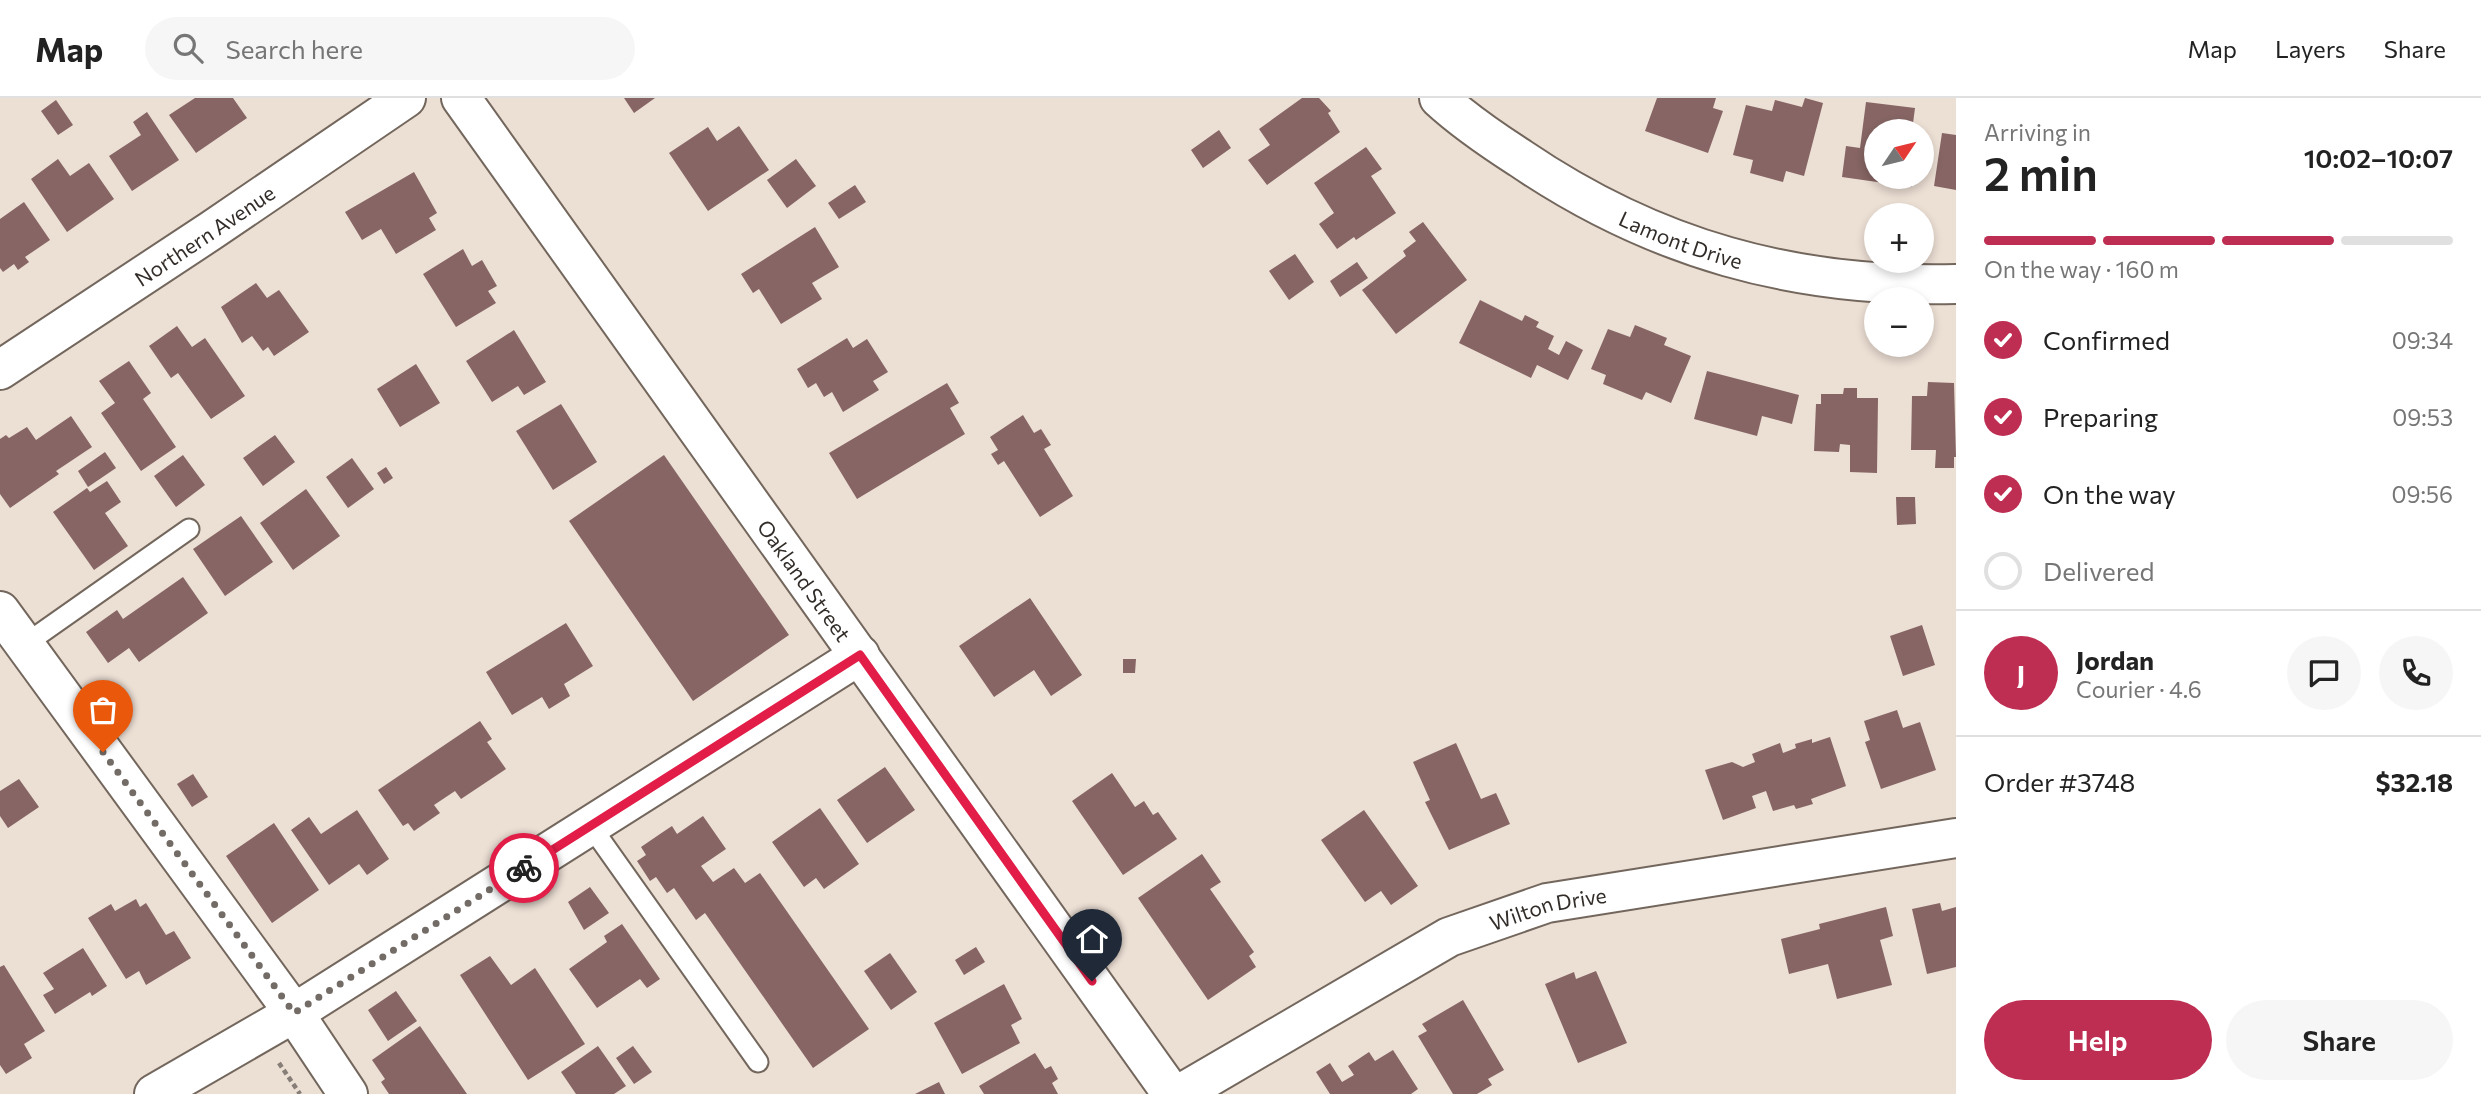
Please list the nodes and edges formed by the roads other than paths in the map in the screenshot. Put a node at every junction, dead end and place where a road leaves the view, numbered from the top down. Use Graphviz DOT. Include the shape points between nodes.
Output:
graph roads {
  1 [pos="406,98"];
  2 [pos="461,98"];
  3 [pos="1439,98"];
  4 [pos="1956,284"];
  5 [pos="0,370"];
  6 [pos="189,529"];
  7 [pos="0,611"];
  8 [pos="24,645"];
  9 [pos="860,655"];
  10 [pos="590,825"];
  11 [pos="1956,838"];
  12 [pos="294,1013"];
  13 [pos="758,1062"];
  14 [pos="154,1094"];
  15 [pos="348,1094"];
  16 [pos="1172,1094"];
  17 [pos="1180,1094"];
  1 -- 5 [label="street, Northern Avenue"];
  2 -- 9 [label="street, Oakland Street"];
  3 -- 4 [label="street, Lamont Drive" via="1546,176 1606,211 1679,242 1737,261 1797,273 1910,285"];
  6 -- 8 [label="lane"];
  7 -- 8 [label="street"];
  8 -- 12 [label="street"];
  9 -- 10 [label="street"];
  9 -- 16 [label="street, Oakland Street"];
  10 -- 12 [label="street"];
  10 -- 13 [label="lane"];
  11 -- 17 [label="street, Wilton Drive" via="1547,903 1449,937"];
  12 -- 14 [label="street"];
  12 -- 15 [label="street"];
}
